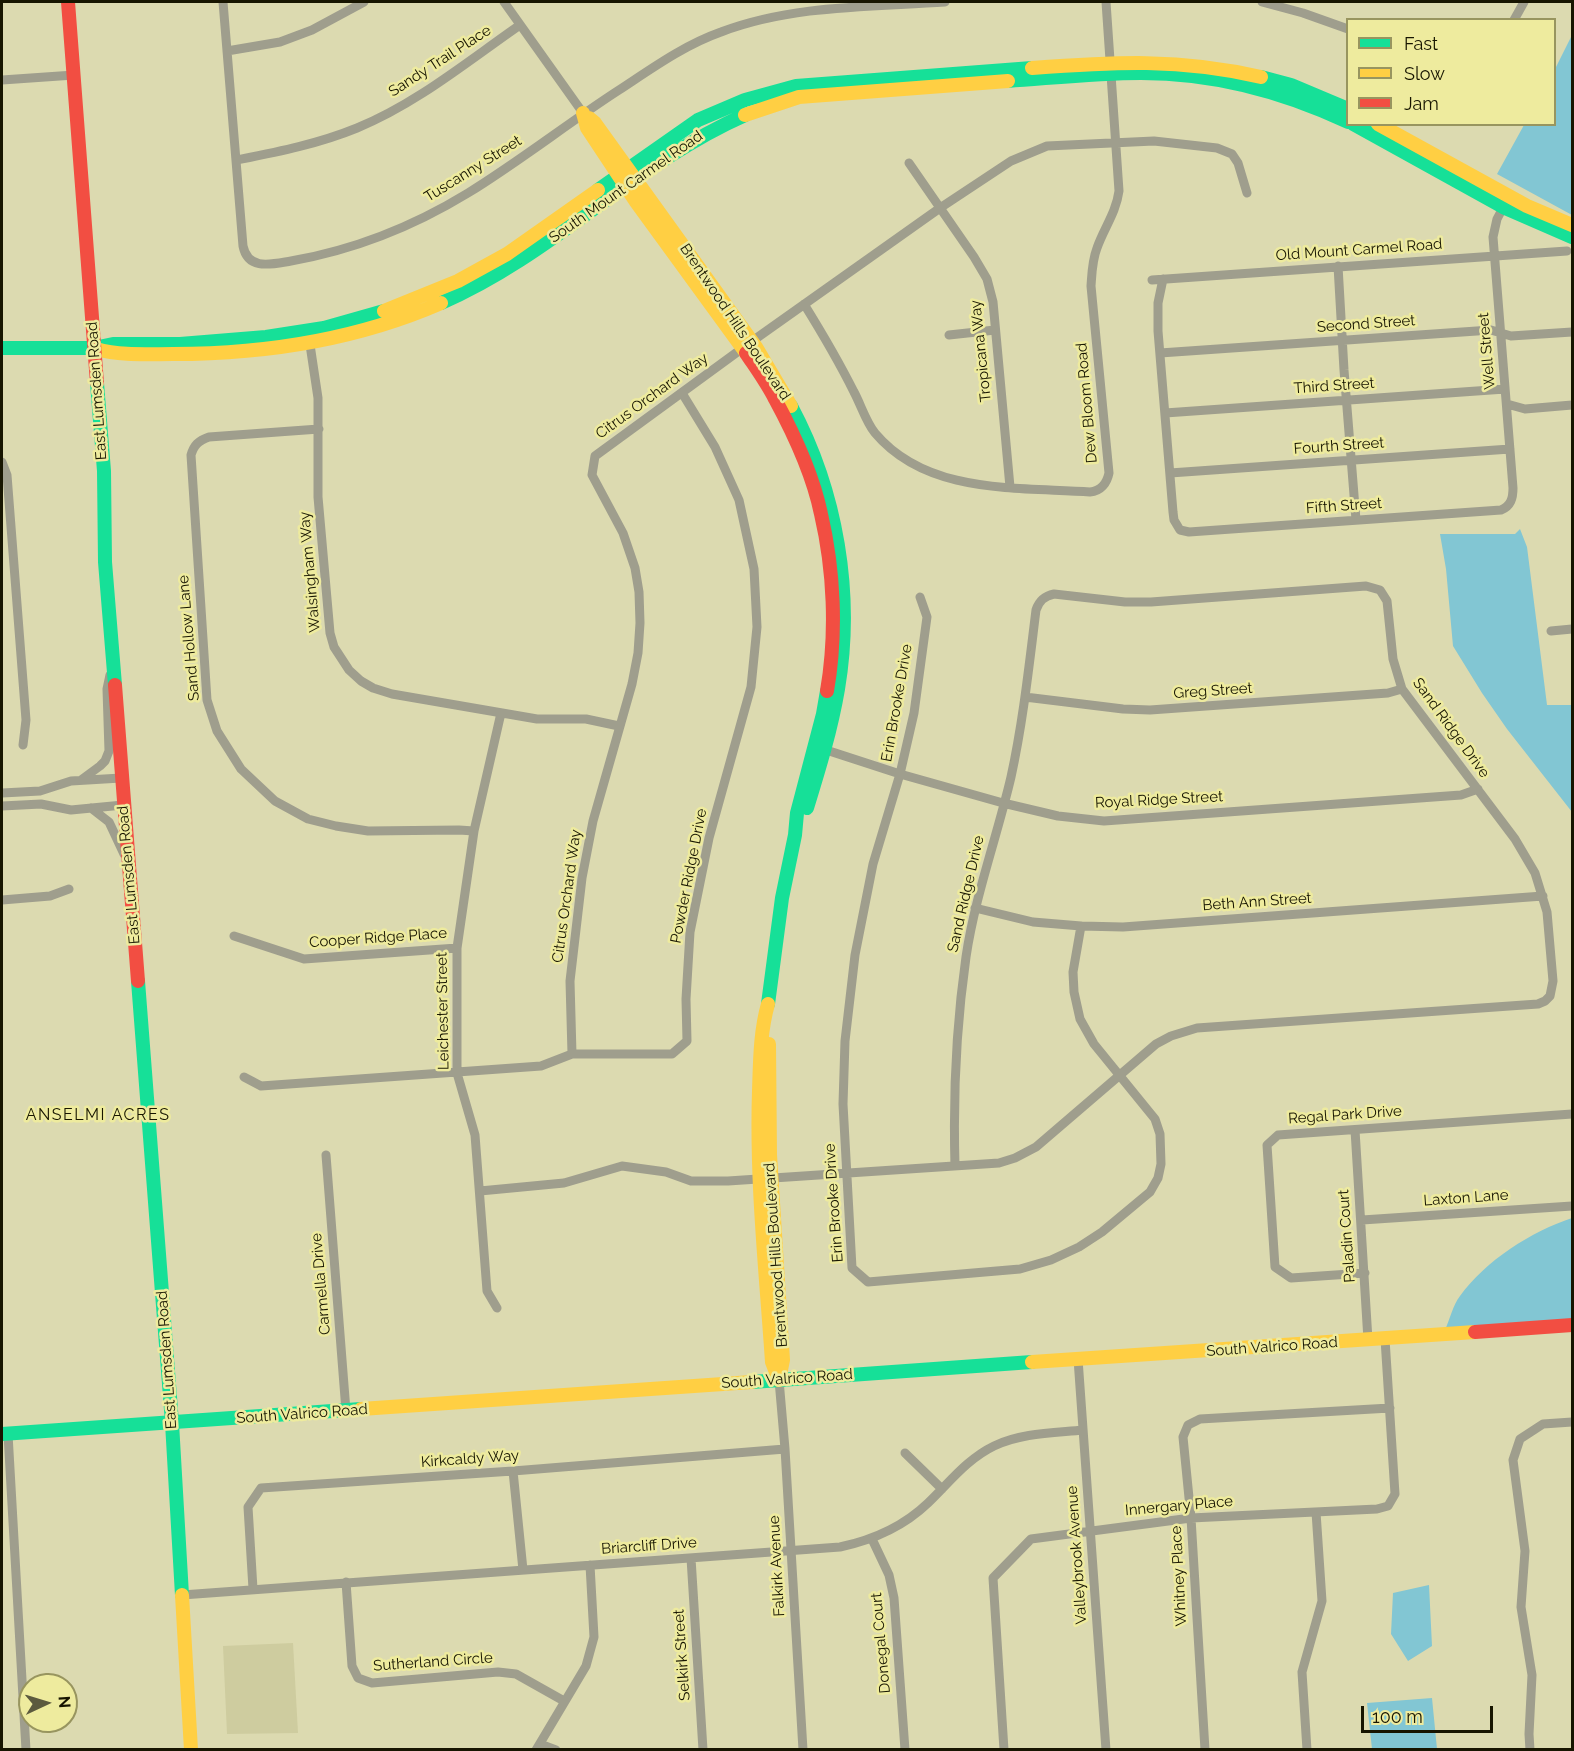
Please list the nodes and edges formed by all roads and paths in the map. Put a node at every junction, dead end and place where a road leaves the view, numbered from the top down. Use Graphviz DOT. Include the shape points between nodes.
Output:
graph roads {
  1 [pos="68,2"];
  2 [pos="223,2"];
  3 [pos="364,2"];
  4 [pos="504,2"];
  5 [pos="945,2"];
  6 [pos="1106,2"];
  7 [pos="1262,2"];
  8 [pos="1524,2"];
  9 [pos="1515,18"];
  10 [pos="520,25"];
  11 [pos="1346,29"];
  12 [pos="227,51"];
  13 [pos="1111,68"];
  14 [pos="74,75"];
  15 [pos="2,80"];
  16 [pos="1346,108"];
  17 [pos="583,113"];
  18 [pos="1346,122"];
  19 [pos="1357,126"];
  20 [pos="1381,126"];
  21 [pos="1116,142"];
  22 [pos="237,160"];
  23 [pos="909,163"];
  24 [pos="627,177"];
  25 [pos="1247,193"];
  26 [pos="1506,202"];
  27 [pos="940,208"];
  28 [pos="1572,225"];
  29 [pos="1572,237"];
  30 [pos="1568,251"];
  31 [pos="1493,255"];
  32 [pos="1338,266"];
  33 [pos="1163,279"];
  34 [pos="1152,280"];
  35 [pos="804,304"];
  36 [pos="995,330"];
  37 [pos="1572,332"];
  38 [pos="1500,333"];
  39 [pos="949,335"];
  40 [pos="309,337"];
  41 [pos="1343,340"];
  42 [pos="747,345"];
  43 [pos="2,348"];
  44 [pos="94,348"];
  45 [pos="1160,353"];
  46 [pos="1505,389"];
  47 [pos="682,393"];
  48 [pos="1347,400"];
  49 [pos="1507,404"];
  50 [pos="1572,405"];
  51 [pos="1165,413"];
  52 [pos="319,429"];
  53 [pos="1510,449"];
  54 [pos="1352,460"];
  55 [pos="2,462"];
  56 [pos="1170,473"];
  57 [pos="1010,487"];
  58 [pos="1509,505"];
  59 [pos="1356,520"];
  60 [pos="920,597"];
  61 [pos="1572,629"];
  62 [pos="1551,630"];
  63 [pos="112,667"];
  64 [pos="1402,689"];
  65 [pos="1025,697"];
  66 [pos="501,713"];
  67 [pos="619,726"];
  68 [pos="23,745"];
  69 [pos="820,748"];
  70 [pos="900,774"];
  71 [pos="121,778"];
  72 [pos="81,780"];
  73 [pos="1478,789"];
  74 [pos="2,793"];
  75 [pos="1003,803"];
  76 [pos="123,805"];
  77 [pos="2,807"];
  78 [pos="91,808"];
  79 [pos="474,831"];
  80 [pos="128,864"];
  81 [pos="69,889"];
  82 [pos="1543,896"];
  83 [pos="2,900"];
  84 [pos="975,908"];
  85 [pos="1081,926"];
  86 [pos="234,936"];
  87 [pos="457,948"];
  88 [pos="572,1054"];
  89 [pos="458,1073"];
  90 [pos="1120,1075"];
  91 [pos="244,1077"];
  92 [pos="1572,1114"];
  93 [pos="1355,1130"];
  94 [pos="326,1155"];
  95 [pos="955,1166"];
  96 [pos="847,1173"];
  97 [pos="766,1178"];
  98 [pos="480,1191"];
  99 [pos="1572,1206"];
  100 [pos="1362,1220"];
  101 [pos="1365,1273"];
  102 [pos="497,1308"];
  103 [pos="1572,1325"];
  104 [pos="1385,1339"];
  105 [pos="1368,1340"];
  106 [pos="1078,1359"];
  107 [pos="779,1380"];
  108 [pos="1390,1408"];
  109 [pos="346,1411"];
  110 [pos="1572,1422"];
  111 [pos="172,1423"];
  112 [pos="1083,1430"];
  113 [pos="5,1434"];
  114 [pos="785,1449"];
  115 [pos="904,1453"];
  116 [pos="513,1471"];
  117 [pos="942,1489"];
  118 [pos="1316,1512"];
  119 [pos="1191,1518"];
  120 [pos="1091,1530"];
  121 [pos="872,1539"];
  122 [pos="791,1551"];
  123 [pos="691,1558"];
  124 [pos="590,1565"];
  125 [pos="523,1570"];
  126 [pos="346,1582"];
  127 [pos="253,1588"];
  128 [pos="182,1595"];
  129 [pos="564,1701"];
  130 [pos="538,1747"];
  131 [pos="26,1749"];
  132 [pos="191,1749"];
  133 [pos="556,1749"];
  134 [pos="703,1749"];
  135 [pos="803,1749"];
  136 [pos="905,1749"];
  137 [pos="1004,1749"];
  138 [pos="1106,1749"];
  139 [pos="1205,1749"];
  140 [pos="1307,1749"];
  141 [pos="1530,1749"];
  1 -- 14 [label="street, East Lumsden Road"];
  2 -- 12 [label="street, Tuscanny Street"];
  3 -- 12 [label="street" via="280,42"];
  4 -- 10 [label="street, Brentwood Hills Boulevard"];
  5 -- 17 [label="street, Tuscanny Street" via="803,12 749,22 678,52"];
  6 -- 13 [label="street, Dew Bloom Road"];
  7 -- 11 [label="street"];
  8 -- 9 [label="street"];
  10 -- 17 [label="street, Brentwood Hills Boulevard"];
  10 -- 22 [label="street, Sandy Trail Place" via="417,97 357,128"];
  12 -- 22 [label="street, Tuscanny Street"];
  13 -- 16 [label="street, South Mount Carmel Road" via="1178,62 1246,72"];
  13 -- 18 [label="street, South Mount Carmel Road" via="1244,85 1312,106"];
  13 -- 21 [label="street, Dew Bloom Road"];
  13 -- 24 [label="street, South Mount Carmel Road" via="782,101 712,128"];
  14 -- 15 [label="street"];
  14 -- 44 [label="street, East Lumsden Road"];
  17 -- 22 [label="street, Tuscanny Street" via="497,174 428,215 356,245 268,265 251,261 244,252"];
  17 -- 24 [label="street, Brentwood Hills Boulevard" via="595,123"];
  19 -- 26 [label="street"];
  20 -- 26 [label="street"];
  21 -- 25 [label="street, Citrus Orchard Way" via="1154,141 1217,148 1232,154"];
  21 -- 27 [label="street, Citrus Orchard Way" via="1047,146 1011,161"];
  21 -- 57 [label="street, Dew Bloom Road" via="1117,207 1097,247 1091,286 1108,477 1100,489 1090,492"];
  23 -- 27 [label="street, Tropicana Way"];
  24 -- 40 [label="street, South Mount Carmel Road" via="529,254 475,286 386,324"];
  24 -- 42 [label="street, Brentwood Hills Boulevard"];
  26 -- 28 [label="street"];
  26 -- 29 [label="street" via="1550,229"];
  26 -- 31 [label="street, Well Street" via="1493,231"];
  27 -- 35 [label="street, Citrus Orchard Way"];
  27 -- 36 [label="street, Tropicana Way" via="987,279"];
  30 -- 31 [label="street, Old Mount Carmel Road"];
  31 -- 32 [label="street, Old Mount Carmel Road"];
  31 -- 38 [label="street, Well Street"];
  32 -- 33 [label="street, Old Mount Carmel Road"];
  32 -- 41 [label="street"];
  33 -- 34 [label="street, Old Mount Carmel Road"];
  33 -- 45 [label="street" via="1158,314"];
  35 -- 42 [label="street, Citrus Orchard Way"];
  35 -- 57 [label="street, Dew Bloom Road" via="874,432 896,454 947,479 977,486"];
  36 -- 39 [label="street"];
  36 -- 57 [label="street, Tropicana Way"];
  37 -- 38 [label="street, Second Street" via="1511,336"];
  38 -- 41 [label="street, Second Street" via="1491,330"];
  38 -- 46 [label="street, Well Street"];
  40 -- 44 [label="street, South Mount Carmel Road" via="113,344"];
  40 -- 52 [label="street, Walsingham Way"];
  41 -- 45 [label="street, Second Street"];
  41 -- 48 [label="street"];
  42 -- 47 [label="street, Citrus Orchard Way"];
  42 -- 69 [label="street, Brentwood Hills Boulevard" via="778,381 798,419 824,485 836,532 843,596 843,646 835,711"];
  43 -- 44 [label="street, South Mount Carmel Road"];
  44 -- 63 [label="street, East Lumsden Road" via="104,471"];
  45 -- 51 [label="street"];
  46 -- 48 [label="street, Third Street"];
  46 -- 49 [label="street, Well Street"];
  47 -- 67 [label="street, Citrus Orchard Way" via="595,456 592,475 623,533 639,592 638,653"];
  47 -- 88 [label="street, Powder Ridge Drive" via="715,447 739,500 755,581 757,627 750,687 709,838 690,932 687,1041 672,1054"];
  48 -- 51 [label="street, Third Street"];
  48 -- 54 [label="street"];
  49 -- 50 [label="street" via="1525,408"];
  49 -- 53 [label="street, Well Street"];
  51 -- 56 [label="street"];
  52 -- 66 [label="street, Walsingham Way" via="318,489 327,618 341,660 361,681 383,692"];
  52 -- 79 [label="street, Sand Hollow Lane" via="208,437 194,446 191,455 207,700 217,731 241,769 275,801 308,819 368,831"];
  53 -- 54 [label="street, Fourth Street"];
  53 -- 58 [label="street, Well Street" via="1513,495"];
  54 -- 56 [label="street, Fourth Street"];
  54 -- 59 [label="street"];
  55 -- 68 [label="street" via="7,475 26,720"];
  56 -- 59 [label="street, Fifth Street" via="1174,520 1180,530"];
  58 -- 59 [label="street, Fifth Street" via="1501,510"];
  60 -- 70 [label="street, Erin Brooke Drive" via="927,617 925,637"];
  61 -- 62 [label="street"];
  63 -- 71 [label="street, East Lumsden Road"];
  63 -- 72 [label="street" via="107,689 109,751 100,766"];
  64 -- 65 [label="street, Greg Street" via="1150,710"];
  64 -- 65 [label="street, Sand Ridge Drive" via="1391,649 1387,601 1373,587 1151,602 1054,594 1038,606"];
  64 -- 73 [label="street, Sand Ridge Drive"];
  65 -- 75 [label="street, Sand Ridge Drive"];
  66 -- 67 [label="street, Walsingham Way" via="585,719"];
  66 -- 79 [label="street, Leichester Street"];
  67 -- 88 [label="street, Citrus Orchard Way" via="582,878 570,981"];
  69 -- 70 [label="street, Royal Ridge Street"];
  69 -- 97 [label="street, Brentwood Hills Boulevard" via="782,898 768,1003"];
  70 -- 75 [label="street, Royal Ridge Street"];
  70 -- 96 [label="street, Erin Brooke Drive" via="873,864 855,955 845,1041"];
  71 -- 72 [label="street"];
  71 -- 76 [label="street, East Lumsden Road"];
  72 -- 74 [label="street" via="40,791"];
  73 -- 75 [label="street, Royal Ridge Street" via="1461,795 1104,821 1058,816"];
  73 -- 82 [label="street, Sand Ridge Drive" via="1520,845"];
  75 -- 84 [label="street, Sand Ridge Drive"];
  76 -- 78 [label="street"];
  76 -- 80 [label="street, East Lumsden Road"];
  77 -- 78 [label="street" via="41,804 71,810"];
  78 -- 80 [label="street" via="110,822"];
  79 -- 87 [label="street, Leichester Street"];
  80 -- 111 [label="street, East Lumsden Road"];
  81 -- 83 [label="street" via="50,896"];
  82 -- 85 [label="street, Beth Ann Street" via="1134,926"];
  82 -- 90 [label="street, Sand Ridge Drive" via="1553,985 1550,996 1542,1003 1192,1029 1161,1041"];
  84 -- 85 [label="street, Beth Ann Street"];
  84 -- 95 [label="street, Sand Ridge Drive" via="957,1031 953,1096"];
  85 -- 90 [label="street, Erin Brooke Drive" via="1073,972 1080,1019 1094,1044"];
  86 -- 87 [label="street, Cooper Ridge Place" via="304,959"];
  87 -- 89 [label="street, Leichester Street"];
  88 -- 89 [label="street, Powder Ridge Drive" via="541,1066"];
  89 -- 91 [label="street, Powder Ridge Drive" via="261,1086"];
  89 -- 98 [label="street, Leichester Street" via="475,1135"];
  90 -- 95 [label="street, Sand Ridge Drive" via="1029,1151 999,1163"];
  90 -- 96 [label="street, Erin Brooke Drive" via="1155,1119 1161,1144 1158,1178 1150,1191 1102,1232 1051,1260 1020,1269 868,1282 852,1268"];
  92 -- 93 [label="street, Regal Park Drive"];
  93 -- 100 [label="street, Paladin Court"];
  93 -- 101 [label="street, Regal Park Drive" via="1278,1135 1267,1146 1275,1267 1291,1278"];
  94 -- 109 [label="street, Carmella Drive"];
  95 -- 96 [label="street, Sand Ridge Drive"];
  96 -- 97 [label="street, Sand Ridge Drive"];
  97 -- 98 [label="street, Sand Ridge Drive" via="691,1181 666,1172 622,1166 564,1183"];
  97 -- 107 [label="street, Brentwood Hills Boulevard" via="783,1360"];
  98 -- 102 [label="street, Leichester Street" via="488,1291"];
  99 -- 100 [label="street, Laxton Lane"];
  100 -- 101 [label="street, Paladin Court"];
  101 -- 105 [label="street, Paladin Court"];
  103 -- 104 [label="street, South Valrico Road"];
  104 -- 105 [label="street, South Valrico Road"];
  104 -- 108 [label="street, Innergary Place"];
  105 -- 106 [label="street, South Valrico Road"];
  106 -- 107 [label="street, South Valrico Road"];
  106 -- 112 [label="street, Valleybrook Avenue"];
  107 -- 109 [label="street, South Valrico Road"];
  107 -- 114 [label="street, Falkirk Avenue"];
  108 -- 118 [label="street, Innergary Place" via="1395,1494 1388,1506"];
  108 -- 119 [label="street, Whitney Place" via="1200,1419 1188,1425 1183,1437"];
  109 -- 111 [label="street, South Valrico Road"];
  110 -- 141 [label="street" via="1543,1424 1520,1438 1513,1460 1525,1551 1521,1607 1532,1675"];
  111 -- 113 [label="street, South Valrico Road"];
  111 -- 128 [label="street, East Lumsden Road"];
  112 -- 117 [label="street, Briarcliff Drive" via="1036,1434 995,1445 966,1464"];
  112 -- 120 [label="street, Valleybrook Avenue"];
  113 -- 131 [label="street"];
  114 -- 116 [label="street, Kirkcaldy Way"];
  114 -- 122 [label="street, Falkirk Avenue"];
  115 -- 117 [label="street"];
  116 -- 125 [label="street"];
  116 -- 127 [label="street, Kirkcaldy Way" via="261,1488 248,1507"];
  117 -- 121 [label="street, Briarcliff Drive" via="913,1516"];
  118 -- 119 [label="street, Innergary Place"];
  118 -- 140 [label="street" via="1322,1601 1302,1672"];
  119 -- 120 [label="street, Innergary Place"];
  119 -- 139 [label="street, Whitney Place"];
  120 -- 137 [label="street, Innergary Place" via="1031,1539 993,1578"];
  120 -- 138 [label="street, Valleybrook Avenue"];
  121 -- 122 [label="street, Briarcliff Drive" via="840,1547"];
  121 -- 136 [label="street, Donegal Court" via="893,1592"];
  122 -- 123 [label="street, Briarcliff Drive"];
  122 -- 135 [label="street, Falkirk Avenue"];
  123 -- 124 [label="street, Briarcliff Drive"];
  123 -- 134 [label="street, Selkirk Street"];
  124 -- 125 [label="street, Briarcliff Drive"];
  124 -- 129 [label="street" via="594,1637 586,1666"];
  125 -- 126 [label="street, Briarcliff Drive"];
  126 -- 127 [label="street, Briarcliff Drive"];
  126 -- 129 [label="street, Sutherland Circle" via="352,1666 358,1678 372,1683 498,1672 516,1674"];
  127 -- 128 [label="street, Briarcliff Drive"];
  128 -- 132 [label="street, East Lumsden Road"];
  129 -- 130 [label="street"];
  130 -- 133 [label="street"];
}
